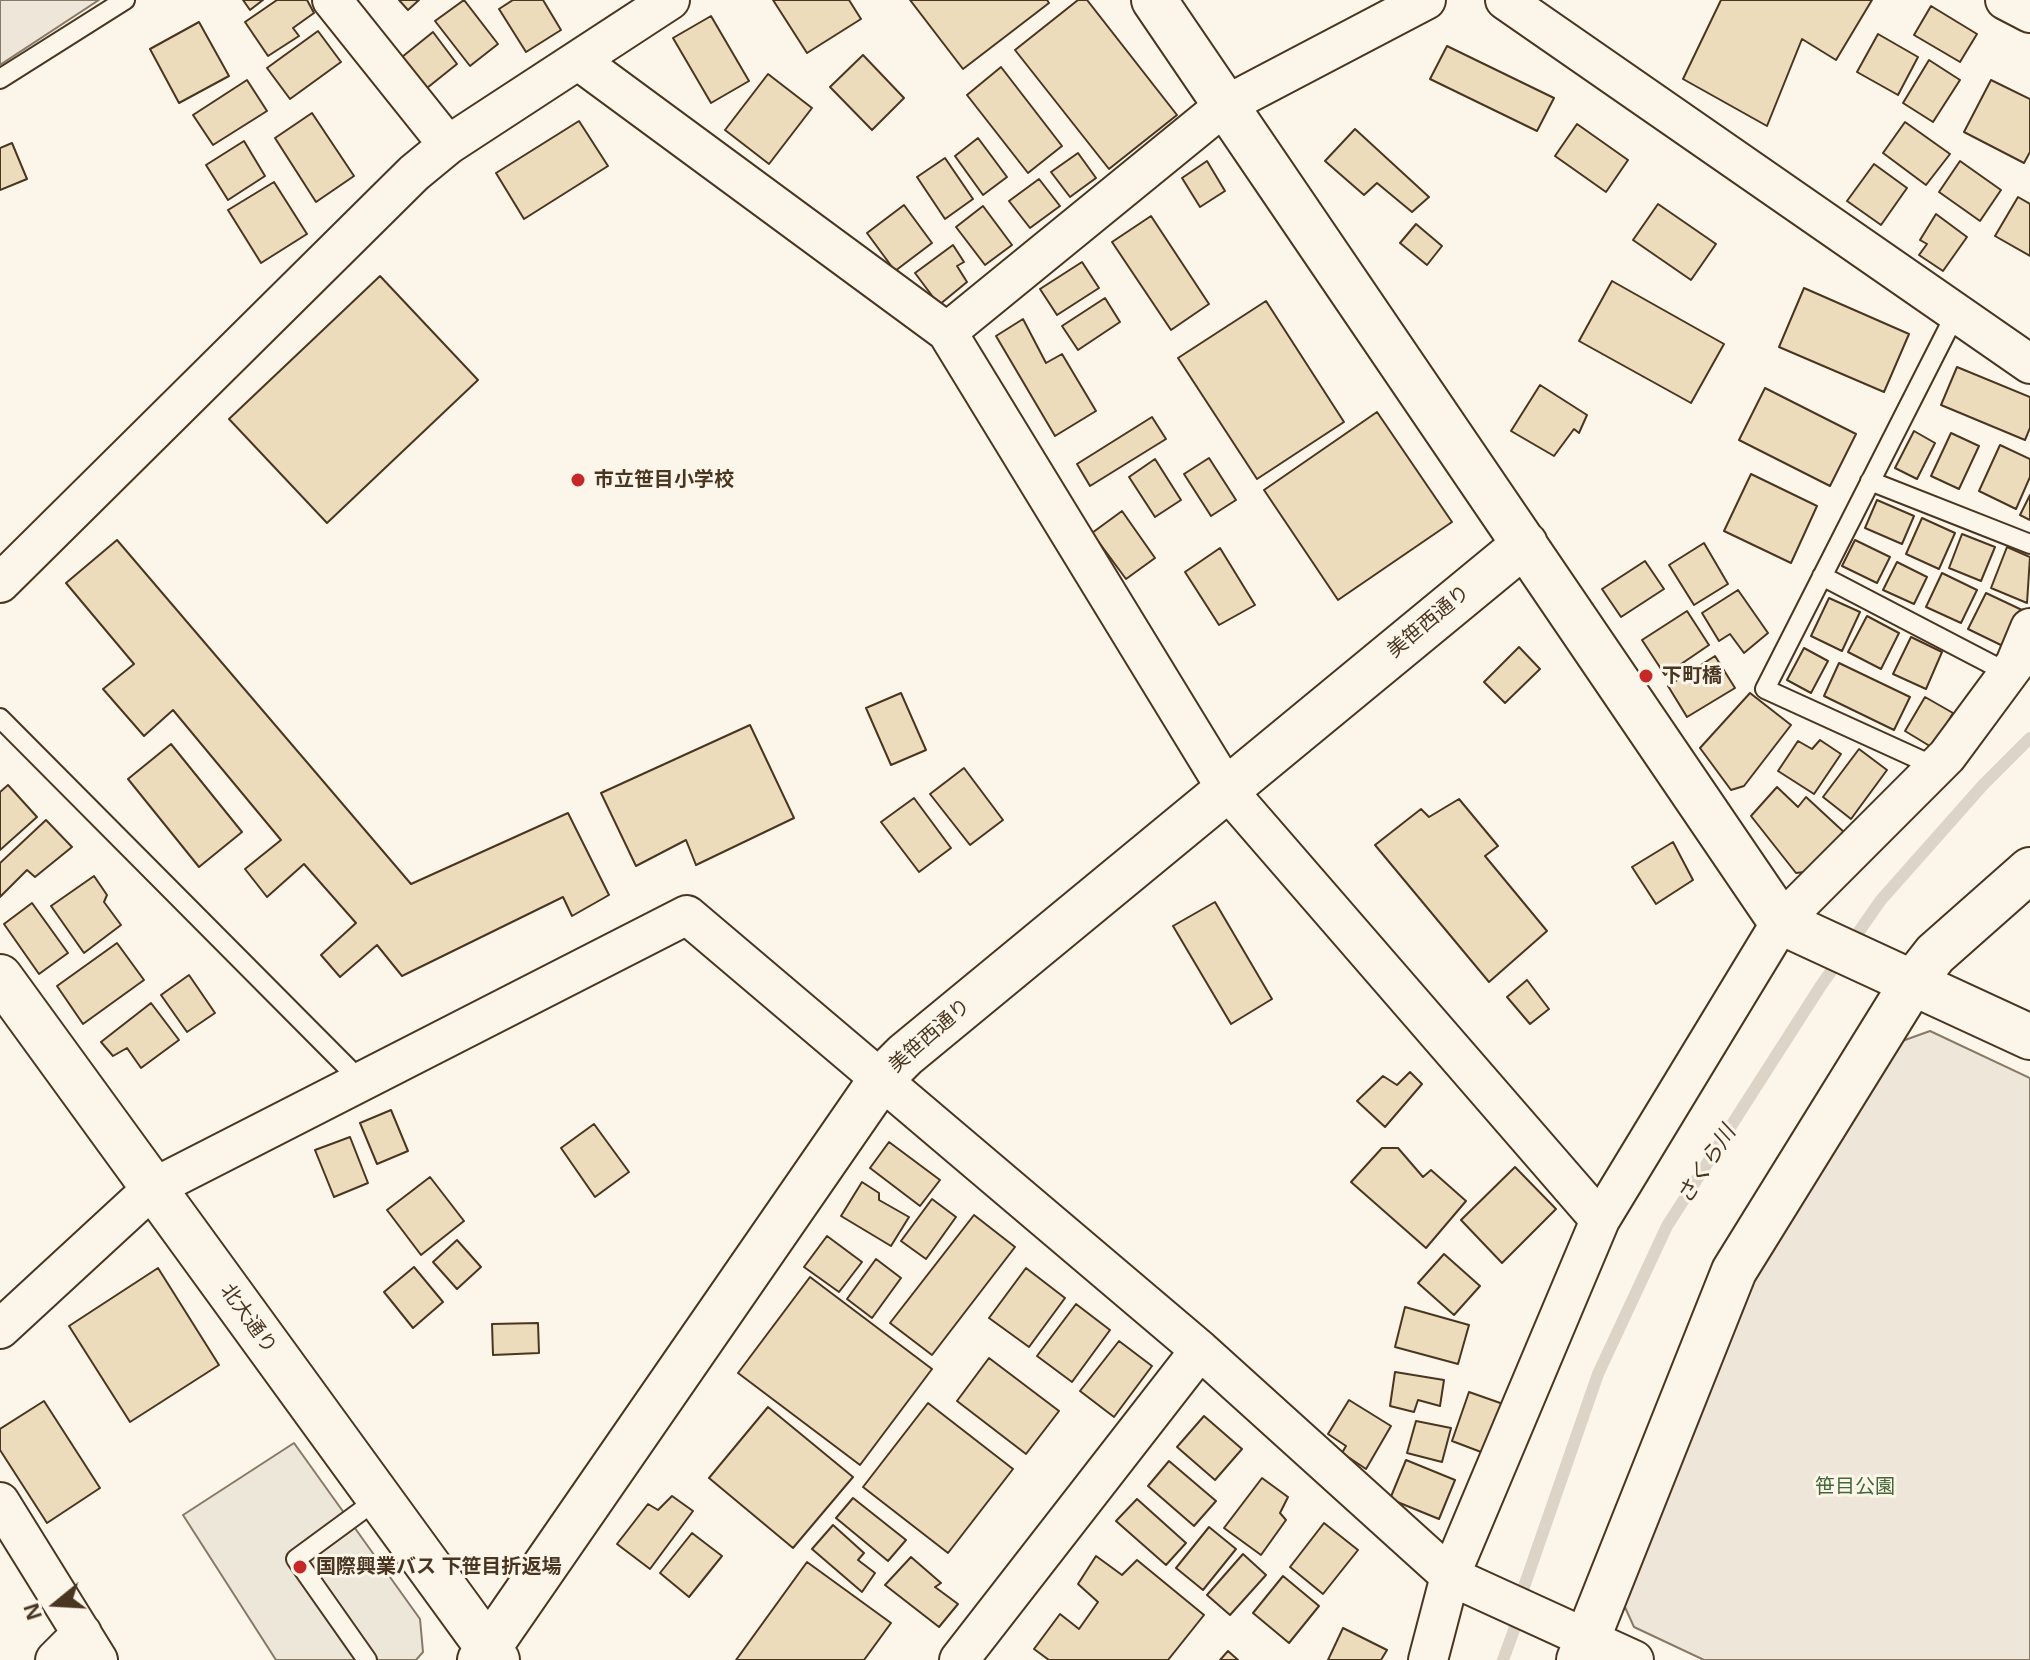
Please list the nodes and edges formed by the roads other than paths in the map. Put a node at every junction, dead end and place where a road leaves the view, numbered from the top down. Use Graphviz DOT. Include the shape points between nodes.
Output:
graph roads {
  1 [pos="125,0"];
  2 [pos="332,0"];
  3 [pos="670,0"];
  4 [pos="1154,0"];
  5 [pos="1426,0"];
  6 [pos="1505,0"];
  7 [pos="2005,0"];
  8 [pos="2030,13"];
  9 [pos="579,61"];
  10 [pos="0,79"];
  11 [pos="1224,106"];
  12 [pos="448,145"];
  13 [pos="1956,313"];
  14 [pos="947,332"];
  15 [pos="2030,364"];
  16 [pos="1870,481"];
  17 [pos="1525,544"];
  18 [pos="2030,544"];
  19 [pos="1822,576"];
  20 [pos="0,583"];
  21 [pos="2030,628"];
  22 [pos="2008,673"];
  23 [pos="0,718"];
  24 [pos="1936,767"];
  25 [pos="1227,790"];
  26 [pos="2030,870"];
  27 [pos="1795,928"];
  28 [pos="0,977"];
  29 [pos="1902,977"];
  30 [pos="2030,1037"];
  31 [pos="882,1078"];
  32 [pos="360,1080"];
  33 [pos="153,1188"];
  34 [pos="1600,1220"];
  35 [pos="0,1329"];
  36 [pos="1200,1350"];
  37 [pos="379,1498"];
  38 [pos="0,1502"];
  39 [pos="1462,1581"];
  40 [pos="1572,1640"];
  41 [pos="90,1647"];
  42 [pos="489,1656"];
  43 [pos="55,1660"];
  44 [pos="367,1660"];
  45 [pos="959,1660"];
  46 [pos="1428,1660"];
  47 [pos="1634,1660"];
  1 -- 10 [label="lane"];
  2 -- 12 [label="street"];
  3 -- 9 [label="street"];
  4 -- 11 [label="street"];
  5 -- 11 [label="street"];
  6 -- 13 [label="street"];
  7 -- 8 [label="street"];
  9 -- 12 [label="street"];
  9 -- 14 [label="street"];
  11 -- 14 [label="street"];
  11 -- 17 [label="street"];
  12 -- 20 [label="street"];
  13 -- 15 [label="street"];
  13 -- 16 [label="lane"];
  14 -- 25 [label="street"];
  16 -- 18 [label="lane"];
  16 -- 19 [label="lane"];
  17 -- 25 [label="street, 美笹西通り"];
  17 -- 27 [label="street"];
  19 -- 22 [label="lane"];
  19 -- 24 [label="lane" via="1765,689"];
  21 -- 22 [label="street"];
  22 -- 24 [label="street"];
  23 -- 32 [label="lane"];
  24 -- 27 [label="street"];
  25 -- 31 [label="street, 美笹西通り"];
  25 -- 34 [label="street"];
  26 -- 29 [label="street"];
  27 -- 29 [label="street"];
  27 -- 34 [label="street"];
  28 -- 33 [label="street, 北大通り"];
  29 -- 30 [label="street"];
  29 -- 40 [label="street" via="1734,1271"];
  31 -- 32 [label="street" via="687,915"];
  31 -- 36 [label="street"];
  31 -- 42 [label="street, 美笹西通り"];
  32 -- 33 [label="street"];
  33 -- 35 [label="street"];
  33 -- 37 [label="street, 北大通り"];
  34 -- 39 [label="street"];
  36 -- 39 [label="street"];
  36 -- 45 [label="street"];
  37 -- 42 [label="street, 北大通り"];
  37 -- 44 [label="lane" via="296,1559"];
  38 -- 41 [label="street"];
  39 -- 40 [label="street"];
  39 -- 46 [label="street"];
  40 -- 47 [label="street"];
  41 -- 43 [label="street"];
}
